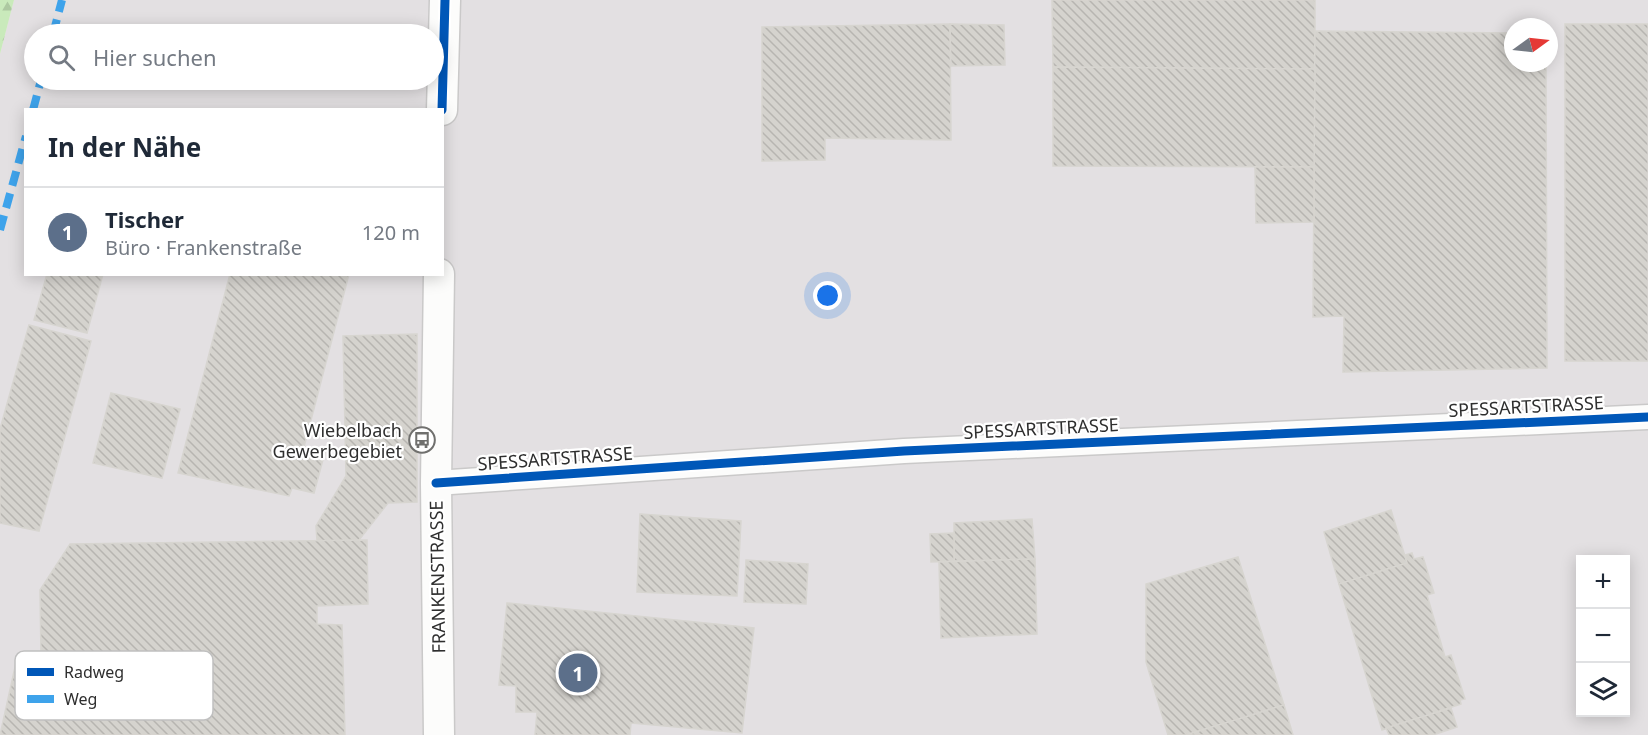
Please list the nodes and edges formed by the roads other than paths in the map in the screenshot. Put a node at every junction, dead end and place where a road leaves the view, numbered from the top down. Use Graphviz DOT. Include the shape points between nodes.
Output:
graph roads {
  1 [pos="445,0"];
  2 [pos="444,37"];
  3 [pos="443,90"];
  4 [pos="442,108"];
  5 [pos="439,276"];
  6 [pos="1648,417"];
  7 [pos="436,483"];
  8 [pos="439,735"];
  1 -- 2 [label="street"];
  3 -- 4 [label="street"];
  5 -- 7 [label="street, FRANKENSTRASSE"];
  6 -- 7 [label="street, SPESSARTSTRASSE" via="904,451"];
  7 -- 8 [label="street, FRANKENSTRASSE"];
}
